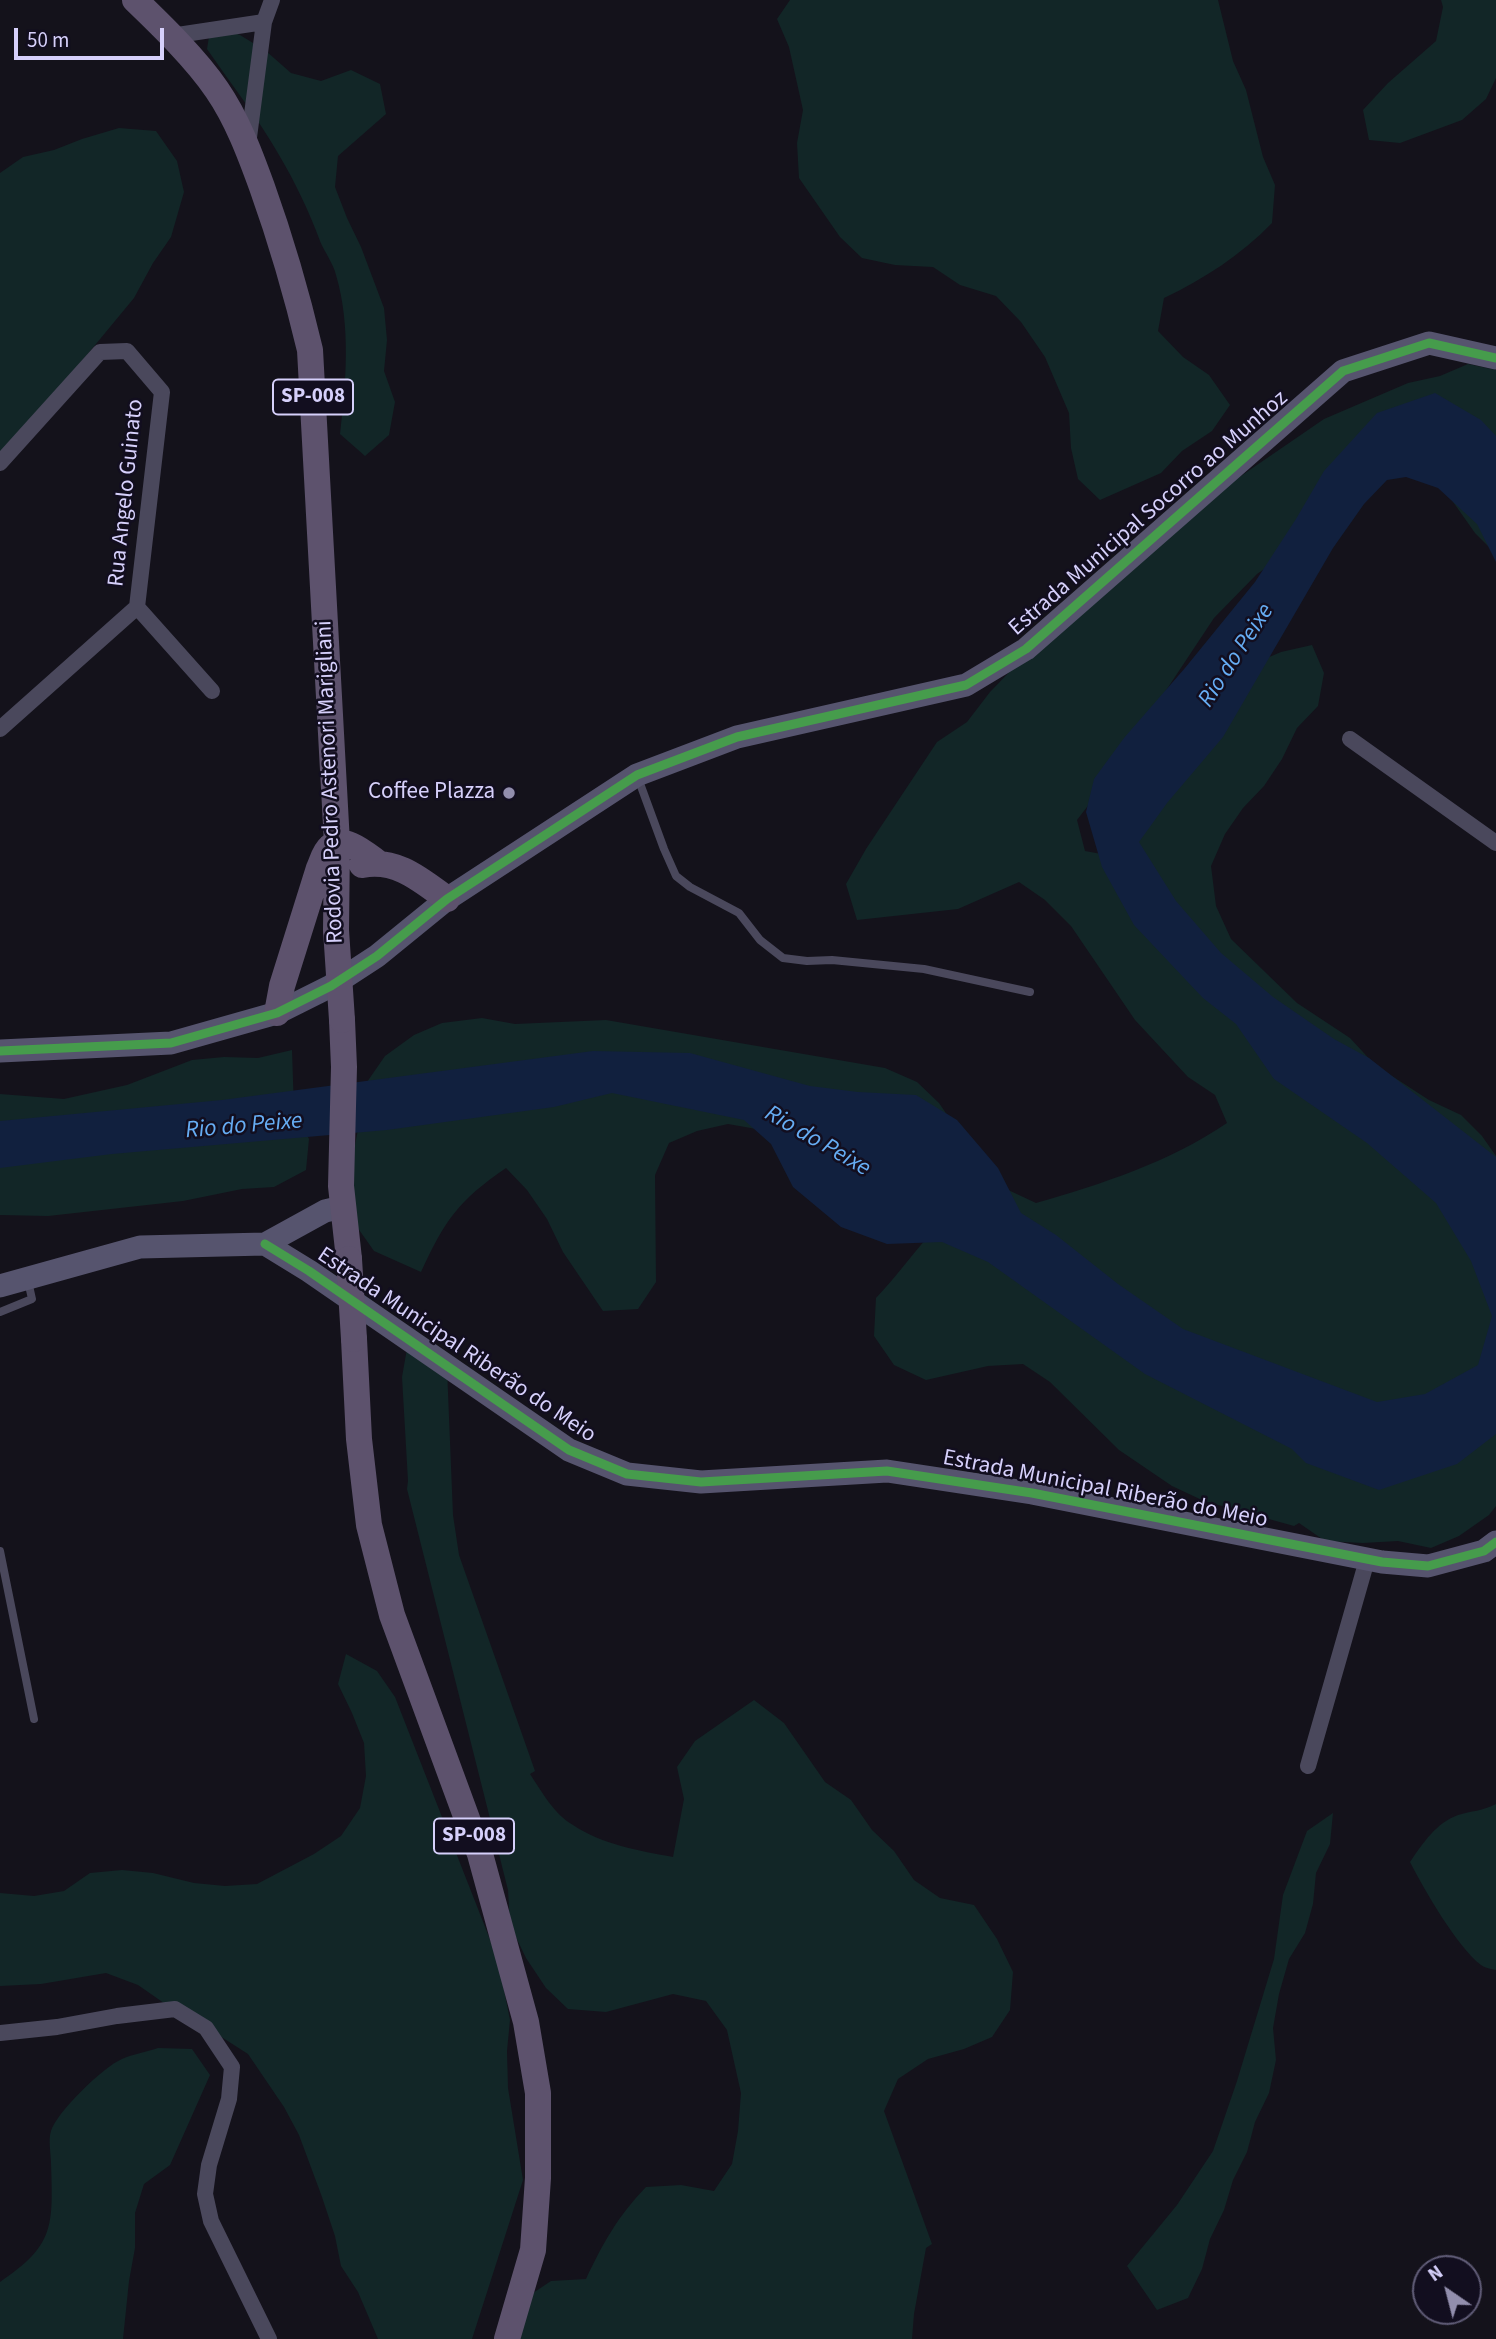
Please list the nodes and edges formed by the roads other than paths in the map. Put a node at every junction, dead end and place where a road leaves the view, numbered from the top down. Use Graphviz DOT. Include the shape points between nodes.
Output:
graph roads {
  1 [pos="135,0"];
  2 [pos="272,0"];
  3 [pos="264,22"];
  4 [pos="171,36"];
  5 [pos="248,148"];
  6 [pos="1496,358"];
  7 [pos="0,463"];
  8 [pos="138,607"];
  9 [pos="212,691"];
  10 [pos="1,727"];
  11 [pos="1350,739"];
  12 [pos="637,775"];
  13 [pos="337,843"];
  14 [pos="1496,843"];
  15 [pos="377,862"];
  16 [pos="336,871"];
  17 [pos="447,899"];
  18 [pos="1030,992"];
  19 [pos="277,1013"];
  20 [pos="0,1051"];
  21 [pos="342,1197"];
  22 [pos="265,1244"];
  23 [pos="27,1277"];
  24 [pos="0,1286"];
  25 [pos="0,1312"];
  26 [pos="1496,1542"];
  27 [pos="0,1552"];
  28 [pos="1367,1560"];
  29 [pos="34,1719"];
  30 [pos="1308,1766"];
  31 [pos="0,2033"];
  32 [pos="269,2339"];
  33 [pos="507,2339"];
  1 -- 4 [label="main road, Rodovia Pedro Astenori Marigliani / SP-008"];
  2 -- 3 [label="street"];
  3 -- 4 [label="street"];
  3 -- 5 [label="street"];
  4 -- 5 [label="main road, Rodovia Pedro Astenori Marigliani / SP-008" via="217,91"];
  5 -- 13 [label="main road, Rodovia Pedro Astenori Marigliani / SP-008" via="298,297 310,350"];
  6 -- 12 [label="street, Estrada Municipal Socorro ao Munhoz" via="1429,343 1343,371 1026,649 966,685 737,737"];
  7 -- 8 [label="street, Rua Angelo Guinato" via="100,352 127,351 162,392"];
  8 -- 9 [label="street"];
  8 -- 10 [label="street, Rua Angelo Guinato"];
  11 -- 14 [label="street"];
  12 -- 17 [label="street, Estrada Municipal Socorro ao Munhoz"];
  12 -- 18 [label="lane" via="676,876 739,913 760,940 783,958 924,969"];
  13 -- 15 [label="main road" via="354,847"];
  13 -- 16 [label="main road, Rodovia Pedro Astenori Marigliani / SP-008"];
  13 -- 19 [label="main road" via="331,845 319,869"];
  15 -- 16 [label="main road"];
  15 -- 17 [label="main road" via="410,873"];
  16 -- 21 [label="main road, Rodovia Pedro Astenori Marigliani / SP-008, bridge" via="344,1067"];
  17 -- 19 [label="street, Estrada Municipal Socorro ao Munhoz" via="377,956"];
  19 -- 20 [label="street, Estrada Municipal Socorro ao Munhoz" via="171,1044"];
  21 -- 22 [label="street"];
  21 -- 33 [label="main road, Rodovia Pedro Astenori Marigliani / SP-008, bridge" via="369,1525 392,1615 480,1854 526,2022 538,2093 533,2250"];
  22 -- 23 [label="street" via="140,1247"];
  22 -- 28 [label="street, Estrada Municipal Riberão do Meio" via="569,1450 627,1474 701,1482 887,1471 1032,1493"];
  23 -- 24 [label="street"];
  23 -- 25 [label="lane" via="32,1299"];
  26 -- 28 [label="street, Estrada Municipal Riberão do Meio" via="1485,1551 1428,1566"];
  27 -- 29 [label="lane"];
  28 -- 30 [label="street"];
  31 -- 32 [label="street" via="175,2009 206,2028 232,2067 229,2099 205,2194 211,2221"];
}
